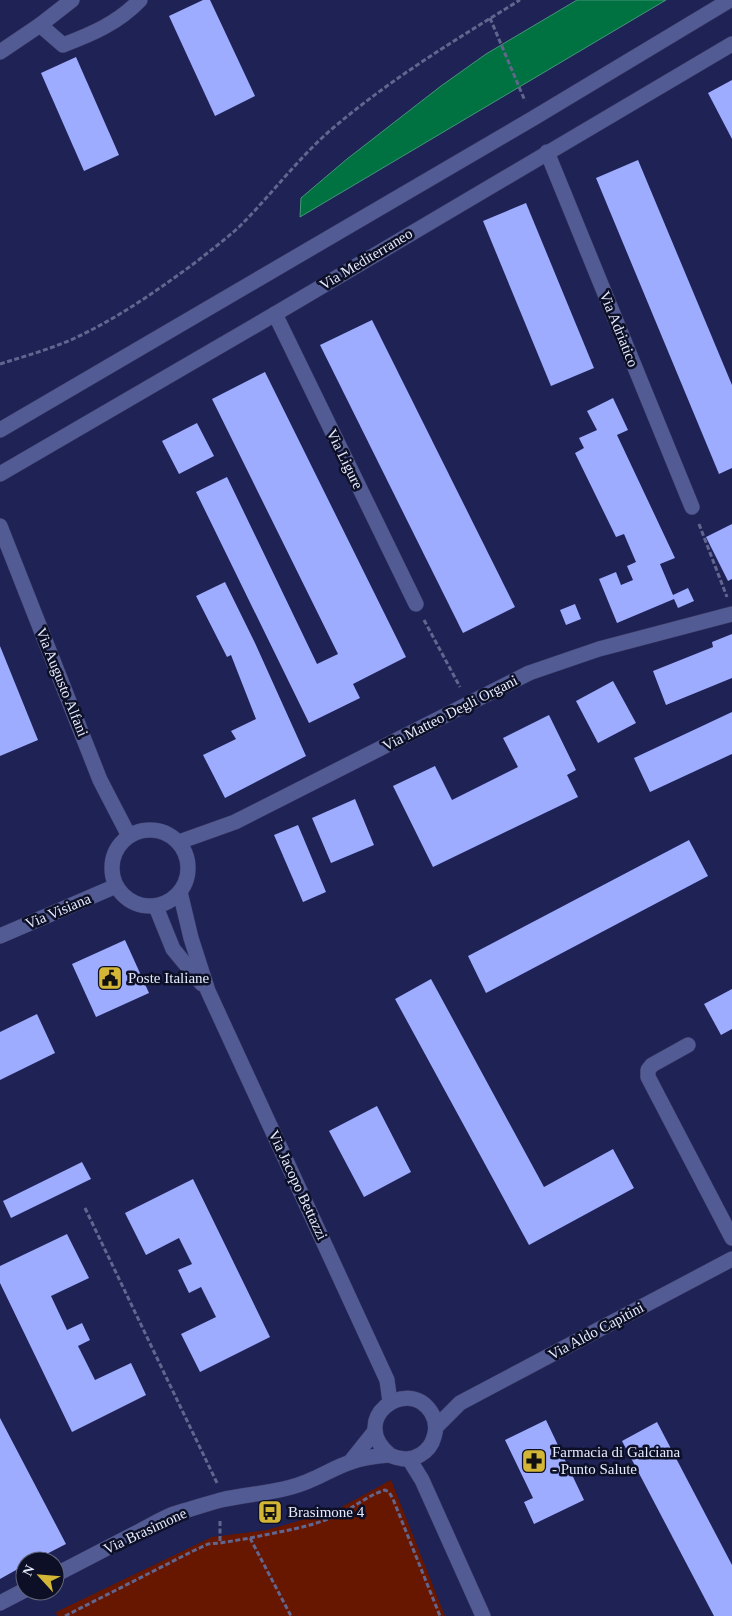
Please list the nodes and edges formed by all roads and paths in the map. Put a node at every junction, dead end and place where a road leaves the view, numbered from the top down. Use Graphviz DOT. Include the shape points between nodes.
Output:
graph roads {
  1 [pos="72,0"];
  2 [pos="140,0"];
  3 [pos="520,0"];
  4 [pos="730,0"];
  5 [pos="490,18"];
  6 [pos="40,25"];
  7 [pos="732,44"];
  8 [pos="0,52"];
  9 [pos="522,94"];
  10 [pos="547,152"];
  11 [pos="275,314"];
  12 [pos="0,364"];
  13 [pos="0,430"];
  14 [pos="0,474"];
  15 [pos="692,507"];
  16 [pos="0,526"];
  17 [pos="416,604"];
  18 [pos="730,608"];
  19 [pos="468,703"];
  20 [pos="129,836"];
  21 [pos="179,842"];
  22 [pos="116,886"];
  23 [pos="180,892"];
  24 [pos="156,906"];
  25 [pos="0,936"];
  26 [pos="208,991"];
  27 [pos="688,1045"];
  28 [pos="85,1208"];
  29 [pos="732,1238"];
  30 [pos="732,1259"];
  31 [pos="387,1380"];
  32 [pos="406,1398"];
  33 [pos="390,1402"];
  34 [pos="423,1403"];
  35 [pos="460,1403"];
  36 [pos="436,1427"];
  37 [pos="375,1431"];
  38 [pos="390,1455"];
  39 [pos="416,1456"];
  40 [pos="352,1461"];
  41 [pos="221,1500"];
  42 [pos="250,1538"];
  43 [pos="220,1543"];
  44 [pos="65,1570"];
  45 [pos="15,1595"];
  46 [pos="0,1603"];
  47 [pos="65,1616"];
  48 [pos="291,1616"];
  49 [pos="440,1616"];
  50 [pos="483,1616"];
  1 -- 6 [label="street"];
  2 -- 6 [label="street" via="106,27 63,45"];
  3 -- 5 [label="path"];
  4 -- 13 [label="street"];
  5 -- 9 [label="path"];
  5 -- 12 [label="path" via="402,74 332,128 239,227 184,271 75,338"];
  6 -- 8 [label="street"];
  7 -- 10 [label="street, Via Mediterraneo"];
  10 -- 11 [label="street, Via Mediterraneo"];
  10 -- 15 [label="street, Via Adriatico"];
  11 -- 14 [label="street, Via Mediterraneo"];
  11 -- 17 [label="street, Via Ligure"];
  15 -- 18 [label="path"];
  16 -- 20 [label="street, Via Augusto Alfani" via="100,780"];
  17 -- 19 [label="path"];
  18 -- 19 [label="street, Via Matteo Degli Organi" via="529,673"];
  19 -- 21 [label="street, Via Matteo Degli Organi" via="235,822"];
  20 -- 21 [label="street" via="139,831 161,831"];
  20 -- 22 [label="street" via="121,843 112,864"];
  21 -- 23 [label="street" via="185,852 189,873"];
  22 -- 24 [label="street" via="133,903 144,907"];
  22 -- 25 [label="street, Via Visiana"];
  23 -- 24 [label="street" via="165,904"];
  23 -- 26 [label="street, Via Jacopo Bettazzi"];
  24 -- 26 [label="street, Via Jacopo Bettazzi" via="173,949"];
  26 -- 31 [label="street, Via Jacopo Bettazzi"];
  27 -- 29 [label="street" via="652,1065 648,1077"];
  28 -- 41 [label="path" via="214,1475"];
  30 -- 35 [label="street, Via Aldo Capitini"];
  31 -- 32 [label="street, Via Jacopo Bettazzi"];
  31 -- 33 [label="street, Via Jacopo Bettazzi"];
  32 -- 33 [label="street"];
  32 -- 34 [label="street, Via Jacopo Bettazzi"];
  33 -- 37 [label="street" via="378,1414"];
  34 -- 35 [label="street, Via Aldo Capitini"];
  34 -- 36 [label="street" via="430,1410"];
  35 -- 36 [label="street, Via Aldo Capitini"];
  36 -- 39 [label="street" via="433,1441"];
  37 -- 38 [label="street" via="377,1441"];
  37 -- 40 [label="street, Via Brasimone"];
  38 -- 39 [label="street" via="399,1458"];
  38 -- 40 [label="street, Via Brasimone"];
  39 -- 50 [label="street" via="422,1480"];
  40 -- 41 [label="street, Via Brasimone" via="299,1486"];
  41 -- 43 [label="path"];
  41 -- 44 [label="street, Via Brasimone" via="174,1514"];
  42 -- 43 [label="path"];
  42 -- 48 [label="path"];
  42 -- 49 [label="path" via="334,1517 385,1490 393,1499"];
  43 -- 47 [label="path" via="193,1551"];
  45 -- 46 [label="street"];
}
